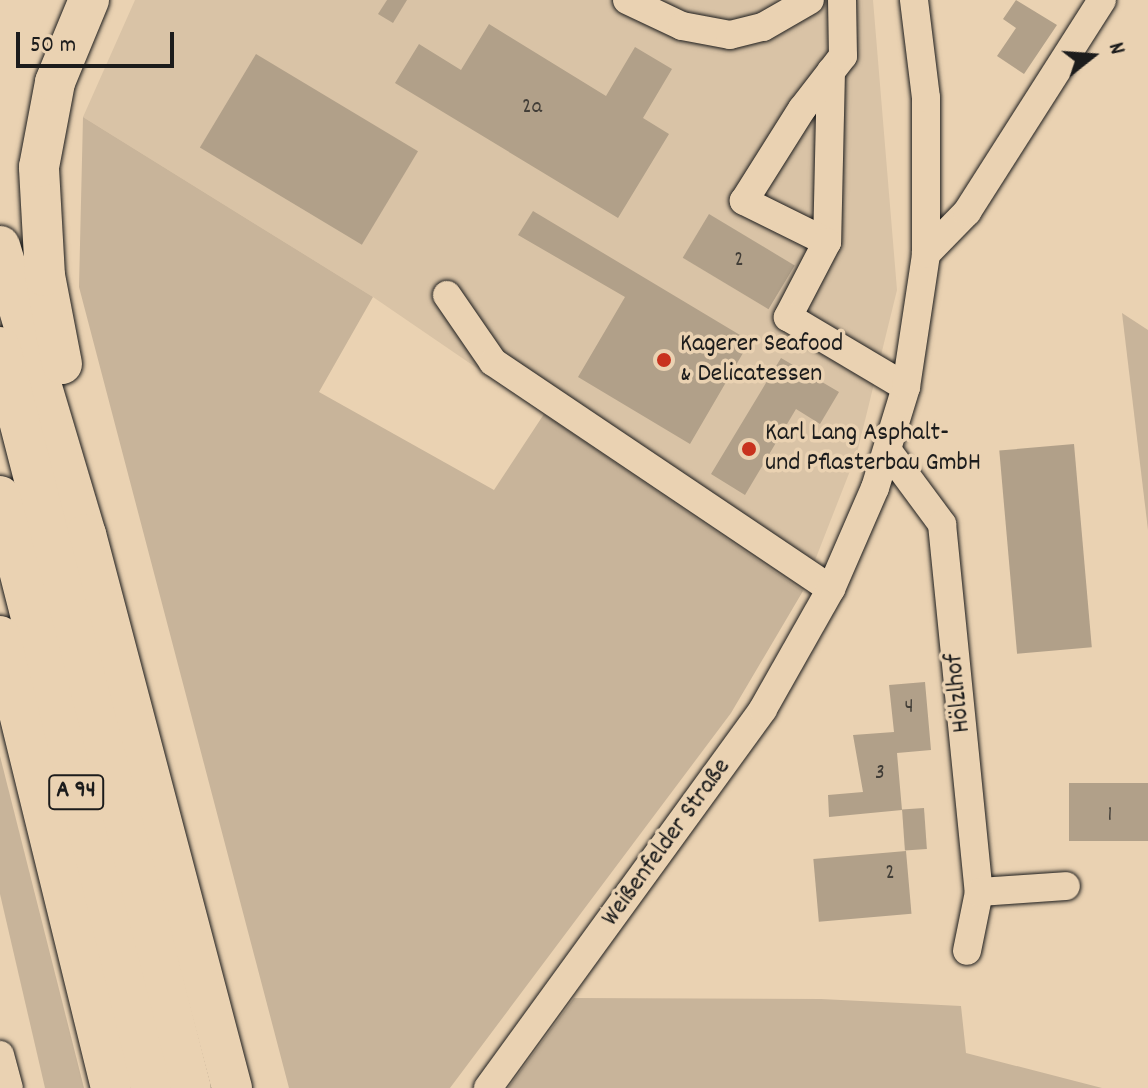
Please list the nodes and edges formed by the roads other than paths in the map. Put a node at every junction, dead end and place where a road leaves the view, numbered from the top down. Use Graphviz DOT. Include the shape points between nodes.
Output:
graph roads {
  1 [pos="89,0"];
  2 [pos="627,0"];
  3 [pos="810,0"];
  4 [pos="842,0"];
  5 [pos="914,0"];
  6 [pos="1102,0"];
  7 [pos="831,71"];
  8 [pos="827,242"];
  9 [pos="0,246"];
  10 [pos="926,254"];
  11 [pos="447,295"];
  12 [pos="0,347"];
  13 [pos="906,387"];
  14 [pos="888,451"];
  15 [pos="0,496"];
  16 [pos="831,589"];
  17 [pos="107,621"];
  18 [pos="0,636"];
  19 [pos="1066,886"];
  20 [pos="979,892"];
  21 [pos="967,951"];
  22 [pos="0,1055"];
  23 [pos="9,1088"];
  24 [pos="111,1088"];
  25 [pos="151,1088"];
  26 [pos="191,1088"];
  27 [pos="232,1088"];
  28 [pos="488,1088"];
  1 -- 17 [label="highway" via="55,82 39,167 40,225 50,310 113,565"];
  2 -- 3 [label="street" via="682,26 730,35 763,27"];
  4 -- 7 [label="street" via="843,56"];
  5 -- 10 [label="street, Weißenfelder Straße" via="926,98"];
  6 -- 10 [label="street" via="967,212"];
  7 -- 8 [label="street"];
  7 -- 8 [label="street" via="744,201"];
  8 -- 13 [label="street" via="788,317"];
  9 -- 17 [label="highway"];
  10 -- 13 [label="street, Weißenfelder Straße"];
  11 -- 16 [label="street" via="493,362"];
  12 -- 26 [label="highway, A 94"];
  13 -- 14 [label="street, Weißenfelder Straße"];
  14 -- 16 [label="street, Weißenfelder Straße"];
  14 -- 20 [label="street, Hölzlhof" via="942,524"];
  15 -- 25 [label="highway, A 94"];
  16 -- 28 [label="street, Weißenfelder Straße" via="763,709"];
  17 -- 27 [label="highway"];
  18 -- 24 [label="highway"];
  19 -- 20 [label="street"];
  20 -- 21 [label="street, Hölzlhof"];
  22 -- 23 [label="street"];
}
